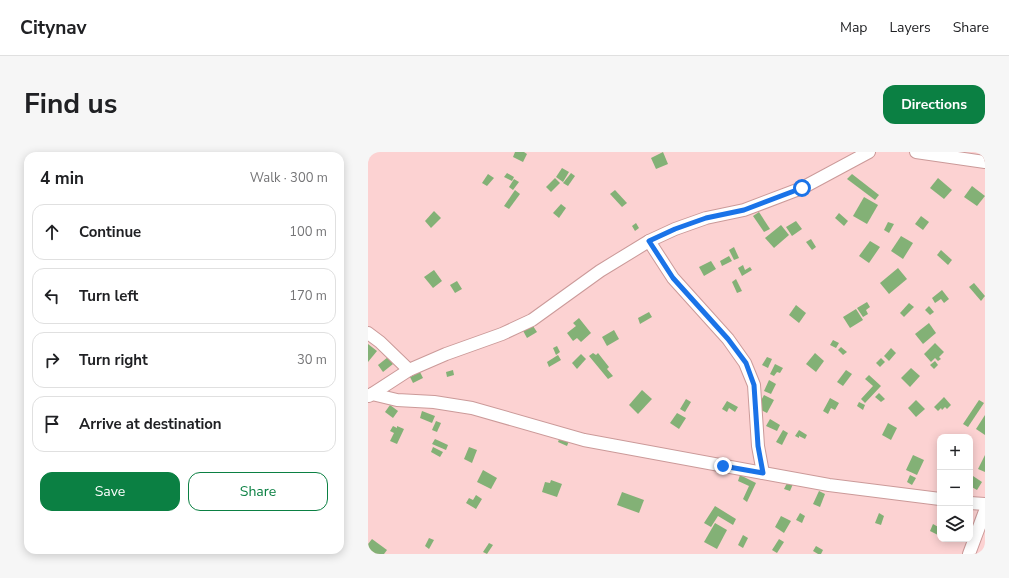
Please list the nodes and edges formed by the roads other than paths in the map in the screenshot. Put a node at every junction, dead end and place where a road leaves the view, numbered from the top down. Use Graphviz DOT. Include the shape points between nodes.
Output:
graph roads {
  1 [pos="869,152"];
  2 [pos="916,152"];
  3 [pos="985,162"];
  4 [pos="649,241"];
  5 [pos="368,333"];
  6 [pos="409,370"];
  7 [pos="370,395"];
  8 [pos="763,473"];
  9 [pos="937,499"];
  10 [pos="973,503"];
  11 [pos="985,504"];
  12 [pos="985,511"];
  13 [pos="969,554"];
  1 -- 4 [label="street" via="802,188 744,210 706,218"];
  2 -- 3 [label="street"];
  4 -- 6 [label="street" via="600,271 532,320"];
  4 -- 8 [label="street" via="673,278 746,363 754,385 758,446"];
  5 -- 6 [label="street"];
  6 -- 7 [label="street"];
  7 -- 8 [label="street" via="472,408 584,440"];
  8 -- 9 [label="street" via="829,485"];
  10 -- 11 [label="street"];
  12 -- 13 [label="street"];
}
